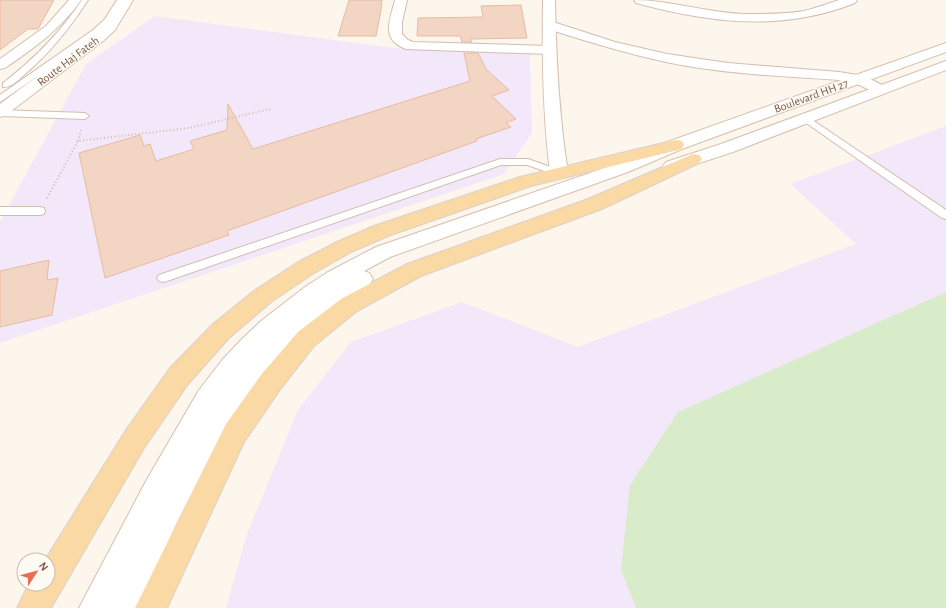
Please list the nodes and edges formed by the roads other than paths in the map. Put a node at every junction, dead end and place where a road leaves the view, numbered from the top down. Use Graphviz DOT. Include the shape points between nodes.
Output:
graph roads {
  1 [pos="75,0"];
  2 [pos="85,0"];
  3 [pos="120,0"];
  4 [pos="127,0"];
  5 [pos="401,0"];
  6 [pos="549,0"];
  7 [pos="640,0"];
  8 [pos="850,0"];
  9 [pos="550,26"];
  10 [pos="946,47"];
  11 [pos="549,50"];
  12 [pos="0,65"];
  13 [pos="946,65"];
  14 [pos="859,79"];
  15 [pos="879,89"];
  16 [pos="0,90"];
  17 [pos="0,99"];
  18 [pos="0,113"];
  19 [pos="85,116"];
  20 [pos="806,118"];
  21 [pos="685,152"];
  22 [pos="558,173"];
  23 [pos="0,211"];
  24 [pos="40,211"];
  25 [pos="946,214"];
  26 [pos="163,278"];
  27 [pos="174,562"];
  28 [pos="39,596"];
  29 [pos="95,608"];
  30 [pos="123,608"];
  31 [pos="151,608"];
  32 [pos="158,608"];
  1 -- 12 [label="main road" via="58,22 40,38"];
  2 -- 16 [label="lane" via="56,41 26,70"];
  3 -- 17 [label="lane" via="108,20 96,32"];
  4 -- 18 [label="main road, Route Haj Fateh" via="110,27 98,38"];
  5 -- 11 [label="main road" via="394,34 398,41 404,44"];
  6 -- 9 [label="main road"];
  7 -- 8 [label="main road" via="679,10 714,15 768,17 821,11"];
  9 -- 11 [label="main road"];
  9 -- 14 [label="main road" via="611,45 667,58 728,67"];
  10 -- 14 [label="main road, Boulevard HH 27"];
  11 -- 22 [label="main road"];
  13 -- 15 [label="main road, Boulevard HH 27"];
  14 -- 15 [label="main road"];
  14 -- 21 [label="main road, Boulevard HH 27"];
  15 -- 20 [label="main road, Boulevard HH 27"];
  18 -- 19 [label="lane"];
  20 -- 21 [label="main road, Boulevard HH 27"];
  20 -- 25 [label="lane"];
  21 -- 22 [label="main road"];
  21 -- 27 [label="main road" via="595,204 414,270 348,305 306,339 270,383 235,434"];
  21 -- 29 [label="main road" via="622,168 383,252 351,267 312,292 276,322 215,388 182,443"];
  21 -- 30 [label="main road" via="429,248 358,281 324,303 290,331 260,361 235,392 203,444 166,514"];
  22 -- 26 [label="lane" via="528,162 500,162"];
  22 -- 28 [label="main road" via="526,181 381,231 307,267 263,296 221,331 179,376 135,439"];
  23 -- 24 [label="lane"];
  27 -- 31 [label="main road"];
  27 -- 32 [label="main road"];
}
